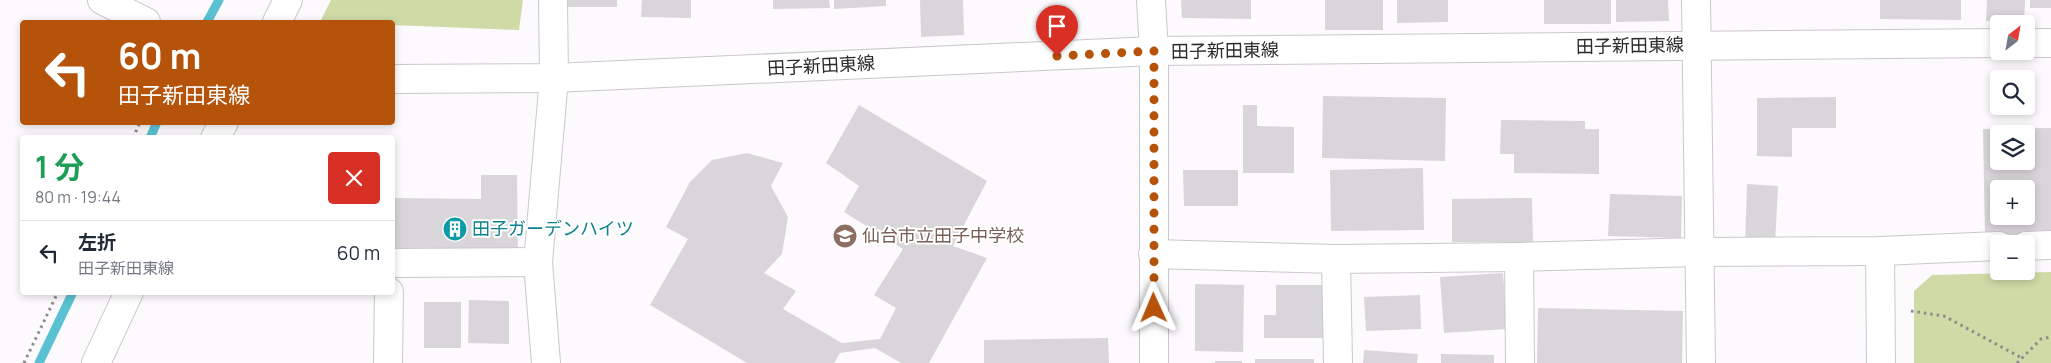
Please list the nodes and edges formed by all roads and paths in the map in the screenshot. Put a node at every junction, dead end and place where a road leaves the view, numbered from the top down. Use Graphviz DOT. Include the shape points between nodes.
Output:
graph roads {
  1 [pos="102,0"];
  2 [pos="288,0"];
  3 [pos="553,0"];
  4 [pos="1151,0"];
  5 [pos="1696,0"];
  6 [pos="142,20"];
  7 [pos="278,20"];
  8 [pos="1990,43"];
  9 [pos="2035,43"];
  10 [pos="2051,43"];
  11 [pos="1696,46"];
  12 [pos="1154,51"];
  13 [pos="554,78"];
  14 [pos="395,80"];
  15 [pos="2051,245"];
  16 [pos="1990,246"];
  17 [pos="2035,246"];
  18 [pos="1880,251"];
  19 [pos="1699,252"];
  20 [pos="1154,254"];
  21 [pos="1519,257"];
  22 [pos="1336,259"];
  23 [pos="538,262"];
  24 [pos="395,263"];
  25 [pos="57,295"];
  26 [pos="128,295"];
  27 [pos="389,295"];
  28 [pos="1880,309"];
  29 [pos="2051,337"];
  30 [pos="2022,358"];
  31 [pos="24,363"];
  32 [pos="96,363"];
  33 [pos="388,363"];
  34 [pos="546,363"];
  35 [pos="1154,363"];
  36 [pos="1338,363"];
  37 [pos="1520,363"];
  38 [pos="1701,363"];
  39 [pos="1881,363"];
  40 [pos="2017,363"];
  1 -- 6 [label="street"];
  2 -- 7 [label="street"];
  3 -- 13 [label="street"];
  4 -- 12 [label="street"];
  5 -- 11 [label="street"];
  8 -- 11 [label="street, 田子新田東線"];
  9 -- 10 [label="street"];
  11 -- 12 [label="street, 田子新田東線"];
  11 -- 19 [label="street"];
  12 -- 13 [label="street, 田子新田東線"];
  12 -- 20 [label="street"];
  13 -- 14 [label="street, 田子新田東線"];
  13 -- 23 [label="street"];
  15 -- 17 [label="street"];
  16 -- 18 [label="street"];
  18 -- 19 [label="street"];
  18 -- 28 [label="street"];
  19 -- 21 [label="street"];
  19 -- 38 [label="street"];
  20 -- 22 [label="street"];
  20 -- 35 [label="street"];
  21 -- 22 [label="street"];
  21 -- 37 [label="street"];
  22 -- 36 [label="street"];
  23 -- 24 [label="street"];
  23 -- 34 [label="street"];
  25 -- 31 [label="path"];
  26 -- 32 [label="street"];
  27 -- 33 [label="street"];
  28 -- 30 [label="path" via="1944,316"];
  28 -- 39 [label="street"];
  29 -- 30 [label="path" via="2042,339"];
  30 -- 40 [label="path"];
}
